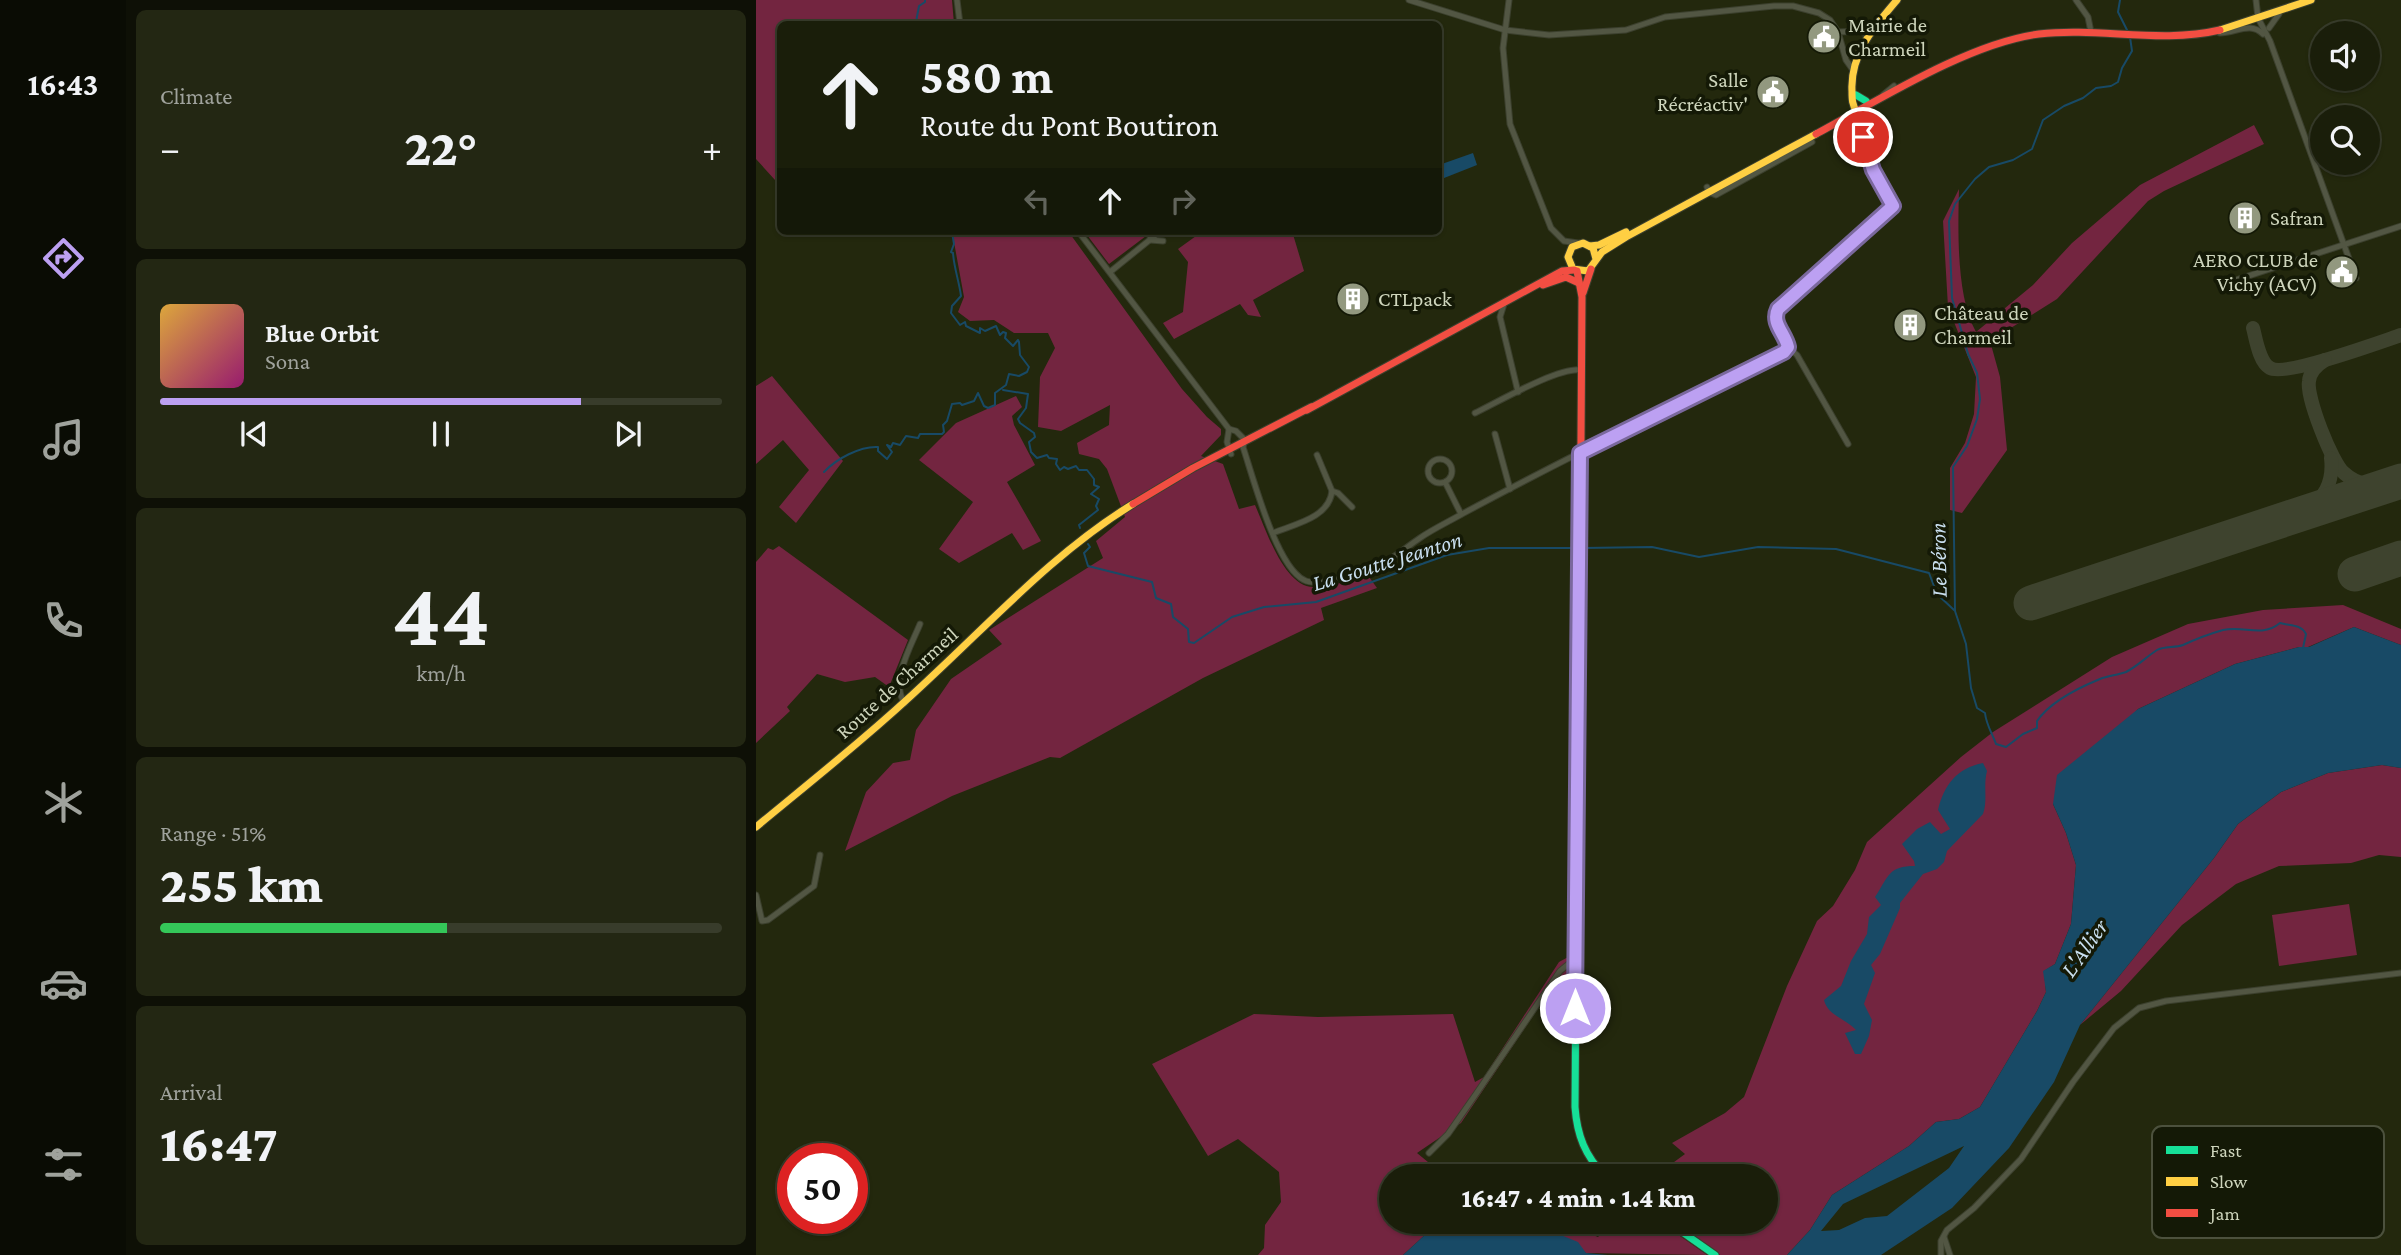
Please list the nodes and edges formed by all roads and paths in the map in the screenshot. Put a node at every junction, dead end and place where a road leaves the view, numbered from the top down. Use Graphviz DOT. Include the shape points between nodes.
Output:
graph roads {
  1 [pos="957,0"];
  2 [pos="1409,0"];
  3 [pos="1509,0"];
  4 [pos="1897,0"];
  5 [pos="2076,0"];
  6 [pos="2256,0"];
  7 [pos="2311,0"];
  8 [pos="2287,8"];
  9 [pos="2261,17"];
  10 [pos="960,21"];
  11 [pos="2269,28"];
  12 [pos="1505,30"];
  13 [pos="1838,32"];
  14 [pos="2079,32"];
  15 [pos="2091,32"];
  16 [pos="2214,32"];
  17 [pos="1867,36"];
  18 [pos="2270,41"];
  19 [pos="1853,70"];
  20 [pos="1894,86"];
  21 [pos="1858,108"];
  22 [pos="1812,142"];
  23 [pos="1754,168"];
  24 [pos="1708,190"];
  25 [pos="2401,226"];
  26 [pos="1081,235"];
  27 [pos="1152,235"];
  28 [pos="1564,241"];
  29 [pos="1579,243"];
  30 [pos="2344,244"];
  31 [pos="1590,246"];
  32 [pos="1568,255"];
  33 [pos="1596,259"];
  34 [pos="1591,269"];
  35 [pos="1575,271"];
  36 [pos="1110,272"];
  37 [pos="2356,278"];
  38 [pos="2236,280"];
  39 [pos="1580,283"];
  40 [pos="1582,297"];
  41 [pos="1514,298"];
  42 [pos="1504,303"];
  43 [pos="1489,311"];
  44 [pos="1500,317"];
  45 [pos="1160,320"];
  46 [pos="1461,325"];
  47 [pos="1152,327"];
  48 [pos="1788,347"];
  49 [pos="1581,370"];
  50 [pos="1518,392"];
  51 [pos="1475,413"];
  52 [pos="1229,429"];
  53 [pos="1494,434"];
  54 [pos="1244,443"];
  55 [pos="1848,444"];
  56 [pos="1230,451"];
  57 [pos="1580,453"];
  58 [pos="1317,455"];
  59 [pos="1446,482"];
  60 [pos="1510,489"];
  61 [pos="1332,491"];
  62 [pos="1352,507"];
  63 [pos="1461,514"];
  64 [pos="1273,533"];
  65 [pos="920,624"];
  66 [pos="903,701"];
  67 [pos="756,827"];
  68 [pos="820,855"];
  69 [pos="756,895"];
  70 [pos="1576,958"];
  71 [pos="2401,973"];
  72 [pos="1429,1153"];
  73 [pos="1594,1164"];
  74 [pos="1685,1234"];
  75 [pos="1944,1237"];
  76 [pos="1715,1255"];
  77 [pos="1941,1255"];
  78 [pos="1950,1255"];
  1 -- 10 [label="street"];
  2 -- 12 [label="street"];
  3 -- 12 [label="street"];
  4 -- 17 [label="main road"];
  5 -- 15 [label="street" via="2088,17"];
  6 -- 9 [label="street"];
  7 -- 8 [label="main road"];
  8 -- 9 [label="main road"];
  8 -- 11 [label="street"];
  9 -- 11 [label="street"];
  9 -- 16 [label="main road"];
  9 -- 18 [label="street"];
  11 -- 18 [label="street"];
  12 -- 13 [label="street" via="1549,35 1626,30 1665,17 1774,5 1802,8 1830,20"];
  12 -- 28 [label="street" via="1510,124 1551,228"];
  13 -- 17 [label="street" via="1862,31"];
  13 -- 19 [label="street"];
  14 -- 15 [label="main road"];
  14 -- 20 [label="main road" via="2052,29 2004,38"];
  14 -- 21 [label="main road" via="2035,35 1992,47"];
  15 -- 16 [label="main road" via="2173,37"];
  16 -- 18 [label="street" via="2250,27"];
  17 -- 19 [label="main road"];
  18 -- 30 [label="street"];
  19 -- 21 [label="main road"];
  19 -- 21 [label="main road"];
  20 -- 21 [label="main road"];
  20 -- 21 [label="street"];
  21 -- 23 [label="main road"];
  21 -- 23 [label="main road"];
  21 -- 48 [label="street" via="1869,160 1893,206 1775,313"];
  22 -- 23 [label="street"];
  23 -- 24 [label="main road"];
  24 -- 31 [label="main road"];
  24 -- 33 [label="main road"];
  25 -- 30 [label="street"];
  26 -- 36 [label="street"];
  27 -- 36 [label="street"];
  28 -- 29 [label="street"];
  28 -- 32 [label="street"];
  29 -- 31 [label="main road"];
  29 -- 32 [label="main road"];
  30 -- 37 [label="street"];
  30 -- 38 [label="street"];
  31 -- 33 [label="main road"];
  32 -- 35 [label="main road"];
  32 -- 46 [label="main road" via="1560,266"];
  33 -- 34 [label="main road"];
  34 -- 35 [label="main road"];
  34 -- 40 [label="main road"];
  35 -- 39 [label="main road"];
  35 -- 41 [label="main road" via="1562,271"];
  36 -- 47 [label="street"];
  39 -- 40 [label="main road"];
  39 -- 41 [label="main road" via="1563,275"];
  40 -- 49 [label="main road"];
  41 -- 42 [label="main road"];
  42 -- 43 [label="main road"];
  42 -- 44 [label="street"];
  43 -- 44 [label="street"];
  43 -- 46 [label="main road"];
  44 -- 50 [label="street"];
  45 -- 47 [label="street"];
  46 -- 54 [label="main road, Route de Charmeil"];
  47 -- 52 [label="street"];
  48 -- 55 [label="street"];
  48 -- 57 [label="street"];
  49 -- 50 [label="street"];
  49 -- 57 [label="main road"];
  50 -- 51 [label="street"];
  52 -- 54 [label="street"];
  52 -- 56 [label="street"];
  53 -- 60 [label="street"];
  54 -- 56 [label="main road, Route de Charmeil"];
  54 -- 64 [label="street"];
  56 -- 66 [label="main road, Route de Charmeil" via="1109,519 1064,553"];
  57 -- 60 [label="street"];
  57 -- 70 [label="main road"];
  58 -- 61 [label="street"];
  59 -- 59 [label="street" via="1452,473 1449,462 1433,461 1429,475 1437,483"];
  59 -- 63 [label="street"];
  60 -- 63 [label="street"];
  61 -- 62 [label="street"];
  61 -- 64 [label="street" via="1328,506 1319,514"];
  63 -- 64 [label="street" via="1386,562 1317,583 1297,575"];
  65 -- 66 [label="street" via="902,671 899,689"];
  66 -- 67 [label="main road, Route de Charmeil"];
  68 -- 69 [label="street" via="814,886 768,920 762,921"];
  70 -- 72 [label="street" via="1560,971 1448,1134"];
  70 -- 73 [label="main road" via="1577,1134"];
  71 -- 75 [label="street" via="2139,1008 2114,1028 2021,1159"];
  74 -- 76 [label="main road"];
  75 -- 77 [label="street"];
  75 -- 78 [label="street"];
}
